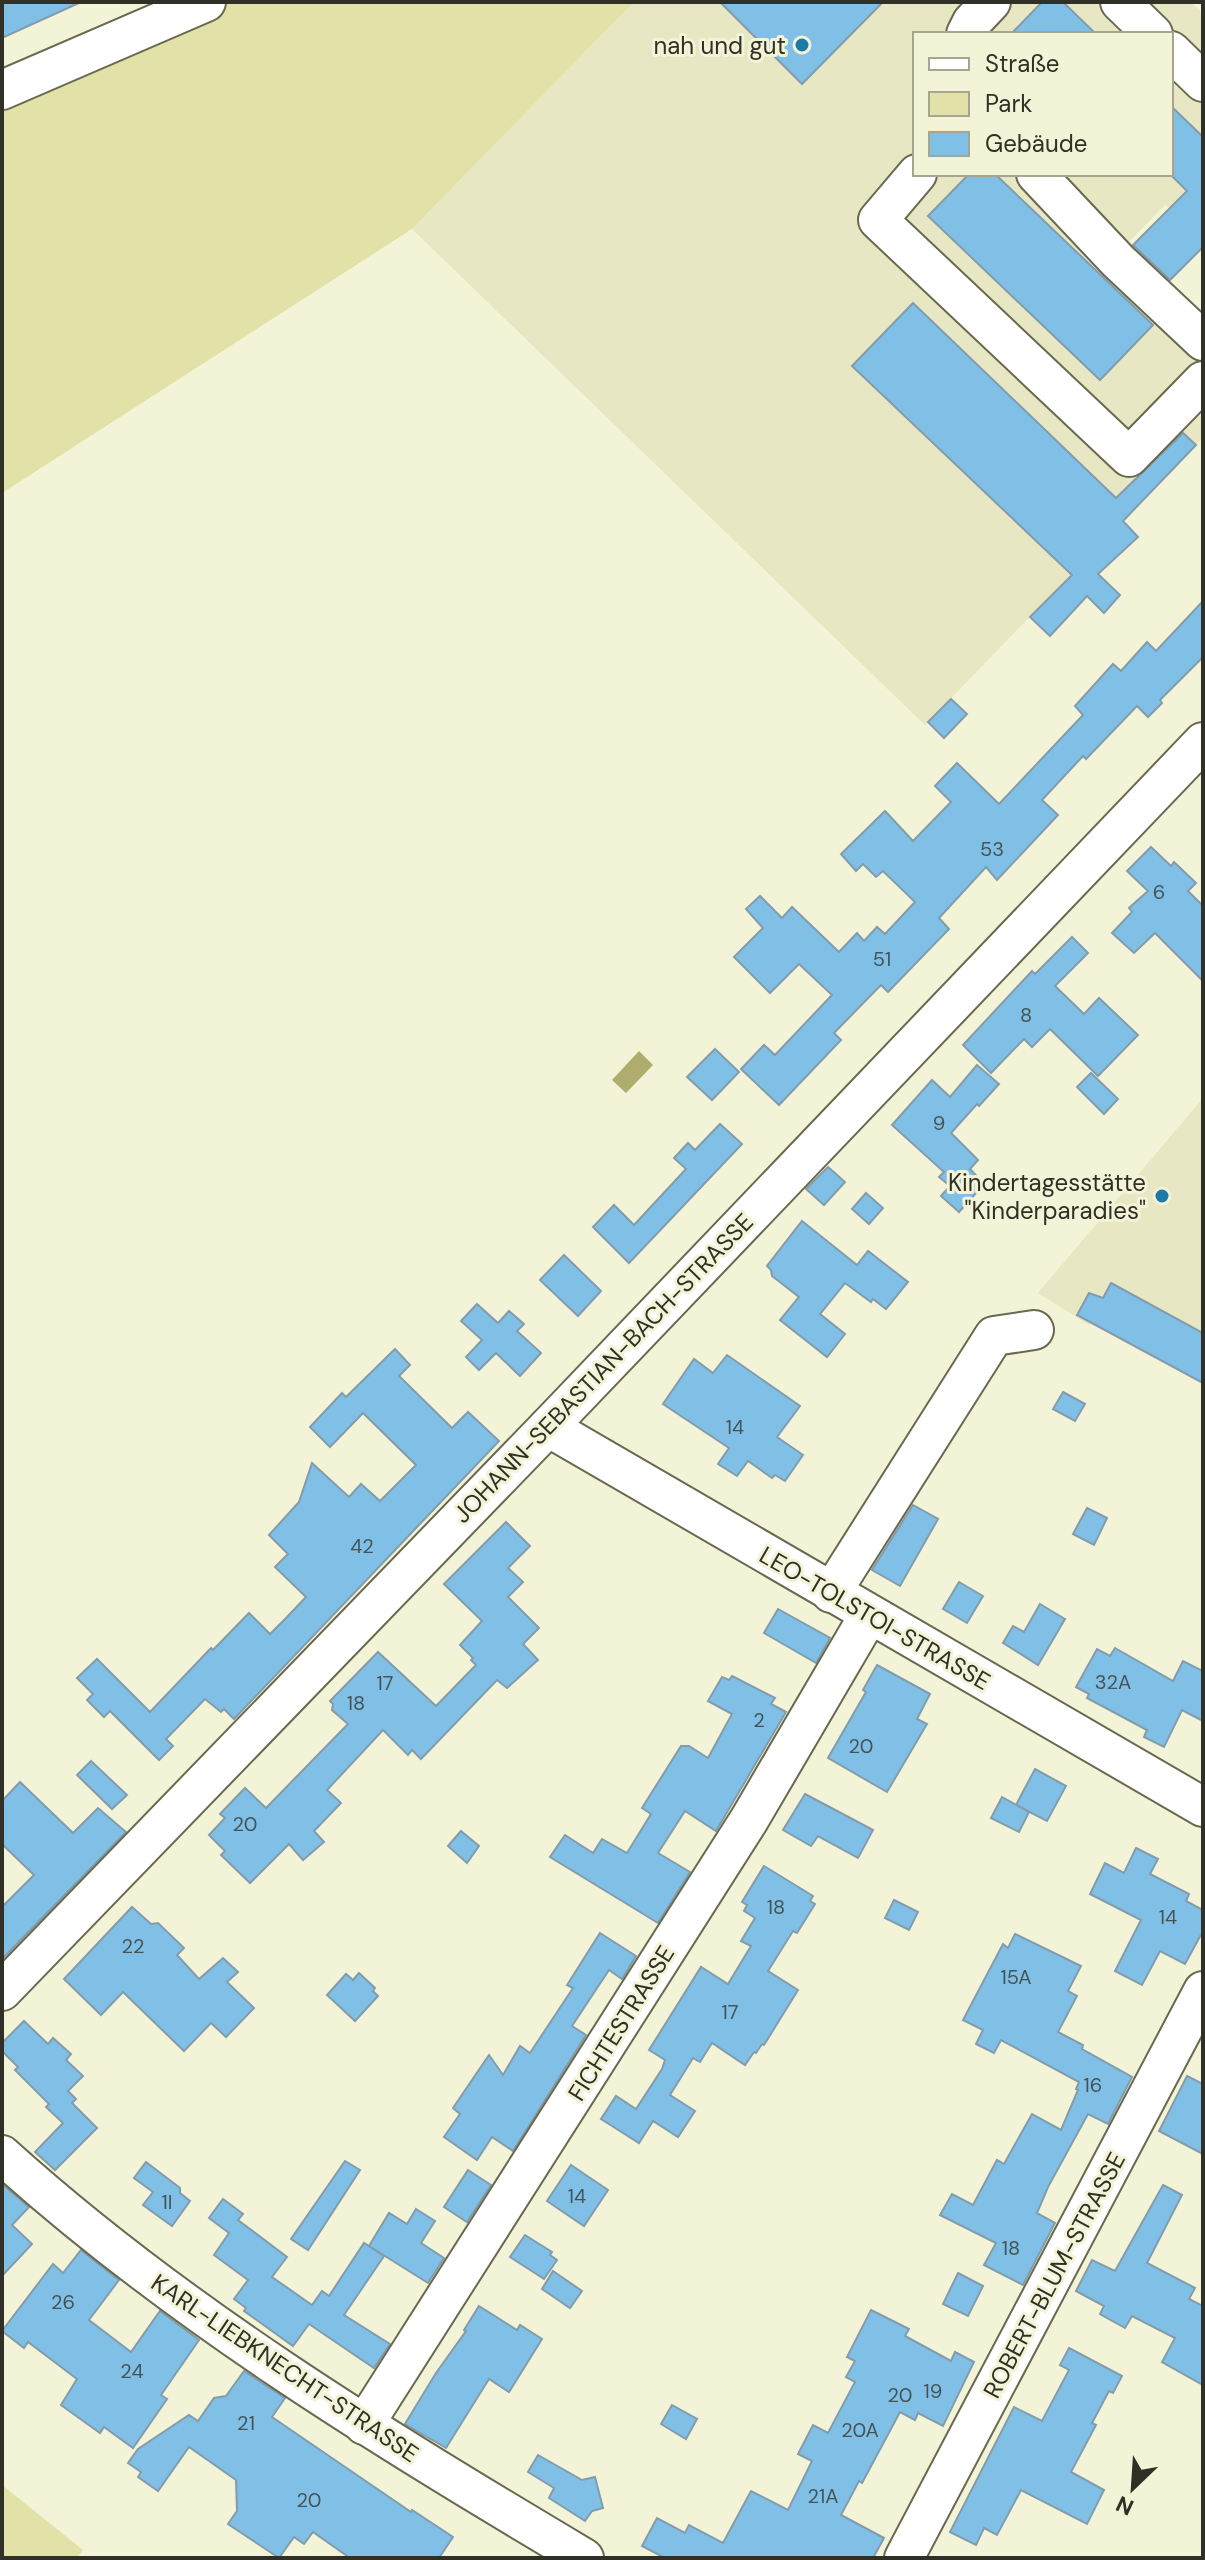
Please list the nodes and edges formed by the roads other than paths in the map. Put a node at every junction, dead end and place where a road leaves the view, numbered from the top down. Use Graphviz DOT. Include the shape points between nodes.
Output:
graph roads {
  1 [pos="206,2"];
  2 [pos="991,2"];
  3 [pos="1120,2"];
  4 [pos="967,32"];
  5 [pos="1151,32"];
  6 [pos="1173,53"];
  7 [pos="1203,82"];
  8 [pos="2,90"];
  9 [pos="915,176"];
  10 [pos="1038,176"];
  11 [pos="1203,341"];
  12 [pos="1203,381"];
  13 [pos="1203,742"];
  14 [pos="1034,1330"];
  15 [pos="548,1427"];
  16 [pos="831,1593"];
  17 [pos="869,1615"];
  18 [pos="1203,1807"];
  19 [pos="2,1991"];
  20 [pos="1203,1991"];
  21 [pos="2,2155"];
  22 [pos="364,2425"];
  23 [pos="584,2558"];
  24 [pos="904,2558"];
  1 -- 8 [label="street"];
  2 -- 4 [label="street"];
  3 -- 5 [label="street"];
  6 -- 7 [label="street"];
  9 -- 12 [label="street" via="878,220 1129,457"];
  10 -- 11 [label="street"];
  13 -- 15 [label="street, JOHANN-SEBASTIAN-BACH-STRASSE"];
  14 -- 16 [label="street" via="994,1336"];
  15 -- 16 [label="street, LEO-TOLSTOI-STRASSE"];
  15 -- 19 [label="street, JOHANN-SEBASTIAN-BACH-STRASSE"];
  16 -- 17 [label="street, LEO-TOLSTOI-STRASSE"];
  17 -- 18 [label="street, LEO-TOLSTOI-STRASSE"];
  17 -- 22 [label="street, FICHTESTRASSE" via="749,1820"];
  20 -- 24 [label="street, ROBERT-BLUM-STRASSE"];
  21 -- 22 [label="street, KARL-LIEBKNECHT-STRASSE" via="166,2290"];
  22 -- 23 [label="street, KARL-LIEBKNECHT-STRASSE"];
}
